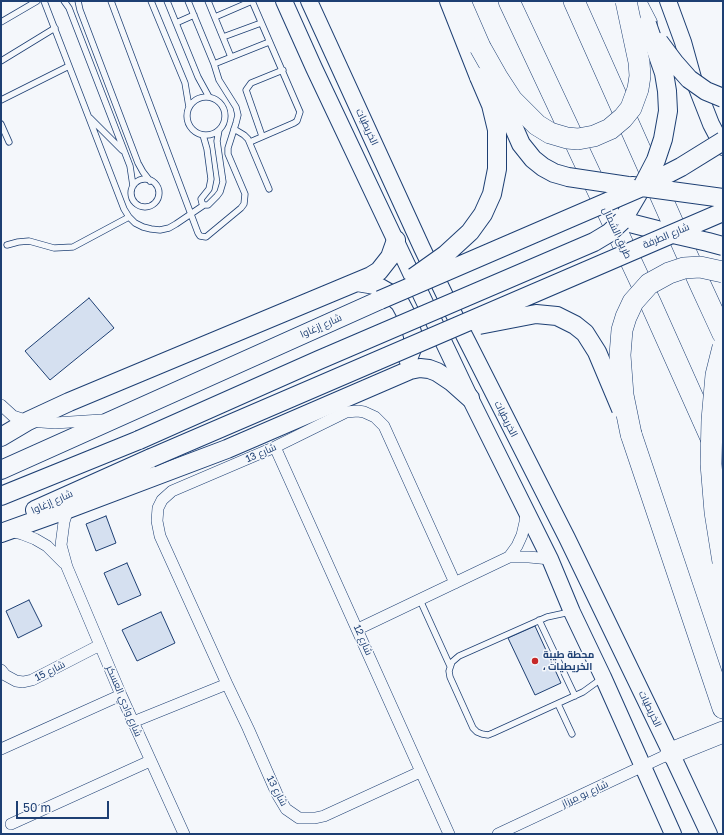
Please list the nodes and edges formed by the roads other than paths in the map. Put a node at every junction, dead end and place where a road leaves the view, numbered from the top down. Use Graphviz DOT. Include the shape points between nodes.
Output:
graph roads {
  1 [pos="37,1"];
  2 [pos="44,1"];
  3 [pos="64,1"];
  4 [pos="78,1"];
  5 [pos="111,1"];
  6 [pos="150,1"];
  7 [pos="166,1"];
  8 [pos="188,1"];
  9 [pos="208,1"];
  10 [pos="252,1"];
  11 [pos="284,1"];
  12 [pos="309,1"];
  13 [pos="449,1"];
  14 [pos="460,1"];
  15 [pos="509,1"];
  16 [pos="574,1"];
  17 [pos="626,1"];
  18 [pos="635,1"];
  19 [pos="668,1"];
  20 [pos="194,15"];
  21 [pos="215,17"];
  22 [pos="1,22"];
  23 [pos="176,22"];
  24 [pos="261,23"];
  25 [pos="647,24"];
  26 [pos="55,28"];
  27 [pos="223,37"];
  28 [pos="269,42"];
  29 [pos="480,47"];
  30 [pos="231,57"];
  31 [pos="1,61"];
  32 [pos="214,64"];
  33 [pos="69,66"];
  34 [pos="283,70"];
  35 [pos="209,97"];
  36 [pos="723,98"];
  37 [pos="1,100"];
  38 [pos="189,107"];
  39 [pos="89,116"];
  40 [pos="1,124"];
  41 [pos="234,129"];
  42 [pos="219,130"];
  43 [pos="203,135"];
  44 [pos="262,136"];
  45 [pos="723,141"];
  46 [pos="10,142"];
  47 [pos="250,142"];
  48 [pos="723,147"];
  49 [pos="125,152"];
  50 [pos="150,180"];
  51 [pos="133,186"];
  52 [pos="642,187"];
  53 [pos="269,189"];
  54 [pos="723,198"];
  55 [pos="204,205"];
  56 [pos="723,212"];
  57 [pos="192,214"];
  58 [pos="129,217"];
  59 [pos="622,221"];
  60 [pos="544,229"];
  61 [pos="673,234"];
  62 [pos="396,240"];
  63 [pos="7,245"];
  64 [pos="723,246"];
  65 [pos="608,260"];
  66 [pos="723,272"];
  67 [pos="357,282"];
  68 [pos="380,300"];
  69 [pos="445,332"];
  70 [pos="723,334"];
  71 [pos="723,347"];
  72 [pos="396,376"];
  73 [pos="470,398"];
  74 [pos="1,405"];
  75 [pos="123,416"];
  76 [pos="28,421"];
  77 [pos="631,434"];
  78 [pos="1,437"];
  79 [pos="275,447"];
  80 [pos="723,465"];
  81 [pos="1,470"];
  82 [pos="1,496"];
  83 [pos="68,510"];
  84 [pos="526,510"];
  85 [pos="3,530"];
  86 [pos="509,557"];
  87 [pos="550,559"];
  88 [pos="723,562"];
  89 [pos="67,567"];
  90 [pos="455,583"];
  91 [pos="420,600"];
  92 [pos="572,612"];
  93 [pos="539,620"];
  94 [pos="358,629"];
  95 [pos="100,645"];
  96 [pos="450,666"];
  97 [pos="1,670"];
  98 [pos="603,677"];
  99 [pos="227,684"];
  100 [pos="121,694"];
  101 [pos="575,696"];
  102 [pos="558,704"];
  103 [pos="723,708"];
  104 [pos="133,722"];
  105 [pos="723,732"];
  106 [pos="572,734"];
  107 [pos="1,749"];
  108 [pos="671,753"];
  109 [pos="150,761"];
  110 [pos="642,766"];
  111 [pos="420,772"];
  112 [pos="11,824"];
  113 [pos="184,834"];
  114 [pos="449,834"];
  115 [pos="498,834"];
  116 [pos="673,834"];
  117 [pos="709,834"];
  1 -- 22 [label="lane"];
  2 -- 26 [label="lane"];
  3 -- 49 [label="lane" via="69,8"];
  4 -- 50 [label="lane" via="138,163"];
  5 -- 57 [label="lane"];
  6 -- 38 [label="lane" via="185,83"];
  7 -- 23 [label="lane"];
  8 -- 20 [label="lane"];
  9 -- 21 [label="lane"];
  10 -- 21 [label="lane"];
  10 -- 24 [label="lane"];
  11 -- 62 [label="main road"];
  12 -- 108 [label="main road, الخريطيات" via="422,248"];
  13 -- 68 [label="main road, bridge" via="496,122 496,178 486,208 470,232 445,255"];
  14 -- 29 [label="highway"];
  15 -- 80 [label="highway, طريق الشمال" via="651,304"];
  16 -- 70 [label="highway"];
  17 -- 29 [label="highway, bridge" via="639,62 638,89 631,108 623,118 610,129 594,136 567,138 550,133 537,125 512,100"];
  18 -- 25 [label="highway"];
  19 -- 48 [label="main road" via="711,124"];
  20 -- 23 [label="lane"];
  20 -- 32 [label="lane"];
  21 -- 27 [label="lane"];
  23 -- 35 [label="lane" via="198,77"];
  24 -- 27 [label="lane"];
  24 -- 28 [label="lane"];
  25 -- 36 [label="main road, bridge" via="689,79 706,91"];
  25 -- 52 [label="main road, bridge" via="665,78 668,111 658,155"];
  26 -- 31 [label="lane"];
  26 -- 33 [label="lane"];
  27 -- 30 [label="lane"];
  28 -- 30 [label="lane"];
  28 -- 34 [label="lane"];
  29 -- 52 [label="main road, bridge" via="515,132 533,159 548,170 568,177"];
  30 -- 32 [label="lane"];
  32 -- 41 [label="lane" via="219,80 236,107 238,115"];
  33 -- 37 [label="lane"];
  33 -- 39 [label="lane"];
  34 -- 44 [label="lane" via="250,83 246,90"];
  34 -- 44 [label="lane" via="300,117 294,123"];
  35 -- 38 [label="lane" via="198,99"];
  35 -- 42 [label="lane" via="220,103 225,114"];
  38 -- 43 [label="lane" via="188,124"];
  39 -- 49 [label="lane"];
  39 -- 58 [label="lane" via="124,210"];
  40 -- 46 [label="lane"];
  41 -- 47 [label="lane"];
  41 -- 57 [label="lane" via="228,154 245,194 244,204 206,237 198,233"];
  42 -- 43 [label="lane"];
  42 -- 55 [label="lane" via="217,141 222,187 211,203"];
  43 -- 55 [label="lane" via="211,179 209,189 202,199"];
  44 -- 47 [label="lane"];
  45 -- 52 [label="main road, bridge"];
  47 -- 53 [label="lane"];
  49 -- 51 [label="lane"];
  50 -- 51 [label="lane" via="140,180"];
  50 -- 51 [label="lane" via="158,191 156,201 149,206 135,204 131,195"];
  52 -- 54 [label="main road, bridge"];
  52 -- 59 [label="main road"];
  52 -- 60 [label="main road, شارع إزغاوا, bridge"];
  55 -- 57 [label="lane"];
  56 -- 61 [label="main road, شارع الطرفة, bridge"];
  57 -- 58 [label="lane" via="169,228 160,230 143,227"];
  58 -- 63 [label="lane" via="73,247 54,248 29,241"];
  59 -- 60 [label="main road, bridge" via="584,218"];
  59 -- 61 [label="main road"];
  59 -- 82 [label="main road, bridge" via="594,242 139,440"];
  60 -- 68 [label="main road, شارع إزغاوا, bridge"];
  61 -- 64 [label="main road, bridge"];
  61 -- 65 [label="main road, شارع الطرفة, bridge"];
  62 -- 67 [label="main road" via="385,265 375,274"];
  62 -- 73 [label="main road"];
  65 -- 69 [label="main road, شارع إزغاوا, bridge"];
  66 -- 77 [label="highway, bridge" via="700,267 669,272 649,284 631,306 622,330 620,355 623,395"];
  67 -- 72 [label="main road" via="375,284 384,289 400,303 408,318 413,346"];
  67 -- 76 [label="main road"];
  68 -- 75 [label="main road, شارع إزغاوا"];
  69 -- 77 [label="main road, bridge" via="536,314 557,316 569,321 585,333 595,348"];
  69 -- 85 [label="main road, شارع إزغاوا, bridge" via="151,458"];
  71 -- 88 [label="highway, bridge" via="716,375 711,464"];
  72 -- 73 [label="main road" via="410,370 429,369 443,376"];
  72 -- 83 [label="main road" via="227,449"];
  73 -- 84 [label="main road"];
  74 -- 76 [label="street" via="13,416"];
  75 -- 76 [label="street" via="68,423"];
  75 -- 81 [label="main road, شارع إزغاوا"];
  76 -- 78 [label="main road"];
  77 -- 103 [label="highway"];
  79 -- 90 [label="street, شارع 13" via="346,412 358,411 375,417 384,426"];
  79 -- 94 [label="street, شارع 12"];
  79 -- 99 [label="street, شارع 13" via="172,491 158,508 160,536"];
  83 -- 85 [label="main road"];
  83 -- 89 [label="street, شارع وادي العسكر" via="61,539"];
  84 -- 86 [label="street" via="522,535"];
  84 -- 87 [label="main road"];
  85 -- 89 [label="street, شارع وادي العسكر" via="35,539 47,546"];
  86 -- 87 [label="street"];
  86 -- 90 [label="street"];
  87 -- 92 [label="main road"];
  89 -- 95 [label="street, شارع وادي العسكر"];
  90 -- 91 [label="street"];
  91 -- 94 [label="street"];
  91 -- 96 [label="lane"];
  92 -- 93 [label="lane" via="555,614"];
  92 -- 98 [label="main road"];
  93 -- 96 [label="lane" via="459,656"];
  93 -- 101 [label="lane"];
  94 -- 111 [label="street, شارع 12"];
  95 -- 97 [label="street, شارع 15" via="32,680 16,681"];
  95 -- 100 [label="street, شارع وادي العسكر"];
  96 -- 102 [label="lane" via="450,677 473,728 482,734 493,733"];
  98 -- 101 [label="lane"];
  98 -- 110 [label="main road"];
  99 -- 104 [label="street"];
  99 -- 111 [label="street, شارع 13" via="277,794 286,809 299,818 324,816"];
  100 -- 104 [label="street, شارع وادي العسكر"];
  100 -- 107 [label="street"];
  101 -- 102 [label="lane"];
  102 -- 106 [label="lane"];
  104 -- 109 [label="street, شارع وادي العسكر"];
  105 -- 108 [label="highway"];
  108 -- 110 [label="street, شارع بو مرزاز"];
  108 -- 117 [label="main road, الخريطيات"];
  109 -- 112 [label="street"];
  109 -- 113 [label="street, شارع وادي العسكر"];
  110 -- 115 [label="street, شارع بو مرزاز"];
  110 -- 116 [label="main road"];
  111 -- 114 [label="street, شارع 12"];
}
